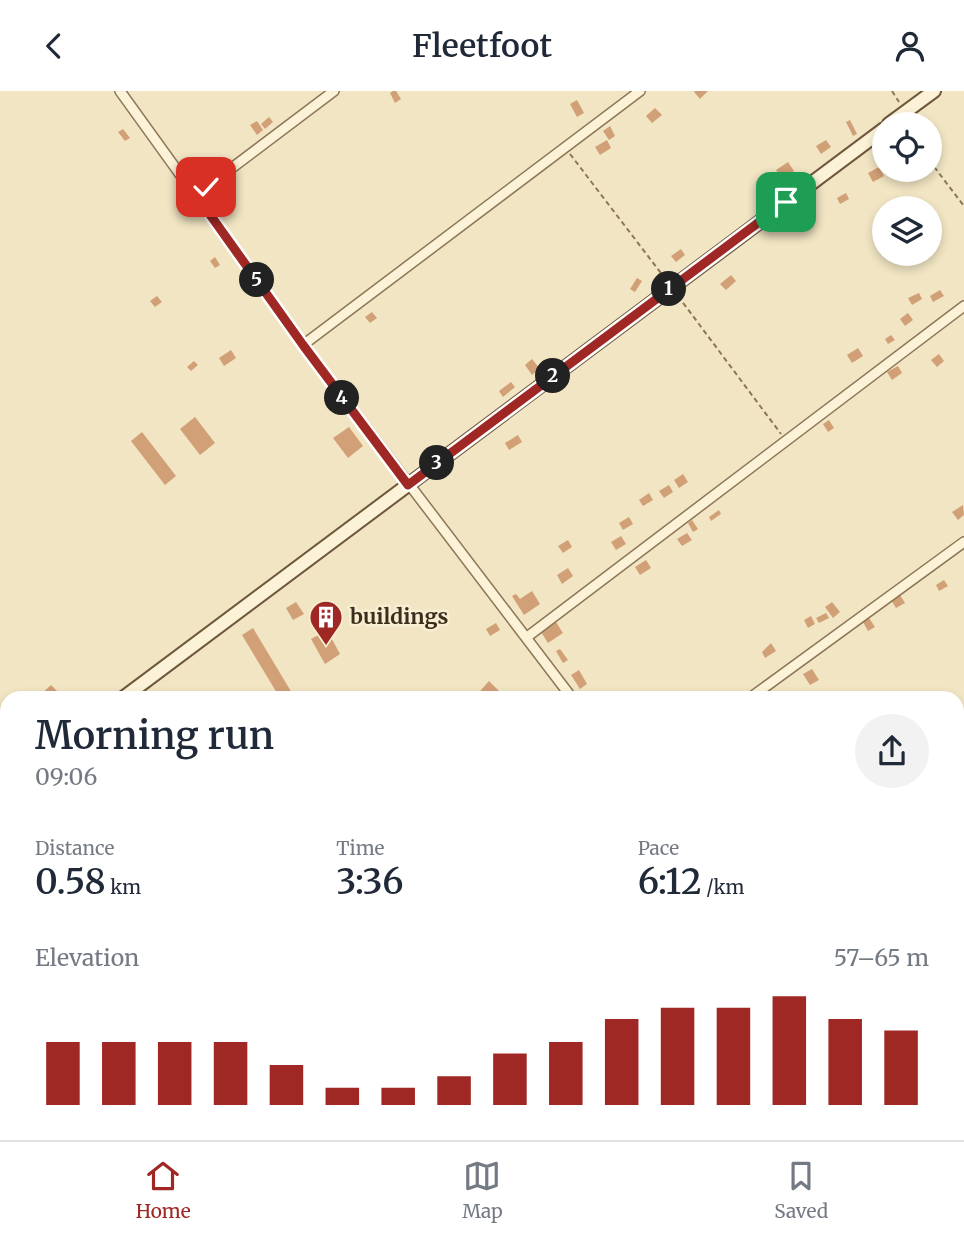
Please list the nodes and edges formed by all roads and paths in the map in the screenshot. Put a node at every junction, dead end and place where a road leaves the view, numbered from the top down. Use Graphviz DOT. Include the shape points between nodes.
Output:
graph roads {
  1 [pos="120,91"];
  2 [pos="334,91"];
  3 [pos="640,91"];
  4 [pos="934,91"];
  5 [pos="905,112"];
  6 [pos="872,137"];
  7 [pos="942,177"];
  8 [pos="196,195"];
  9 [pos="964,206"];
  10 [pos="964,306"];
  11 [pos="303,345"];
  12 [pos="408,485"];
  13 [pos="964,542"];
  14 [pos="527,637"];
  15 [pos="132,691"];
  16 [pos="567,691"];
  17 [pos="760,691"];
  1 -- 8 [label="street"];
  2 -- 8 [label="street"];
  3 -- 11 [label="street"];
  4 -- 5 [label="street"];
  6 -- 12 [label="street"];
  7 -- 9 [label="path"];
  8 -- 11 [label="street"];
  10 -- 14 [label="street"];
  11 -- 12 [label="street"];
  12 -- 14 [label="street"];
  12 -- 15 [label="street"];
  13 -- 17 [label="street"];
  14 -- 16 [label="street"];
}
